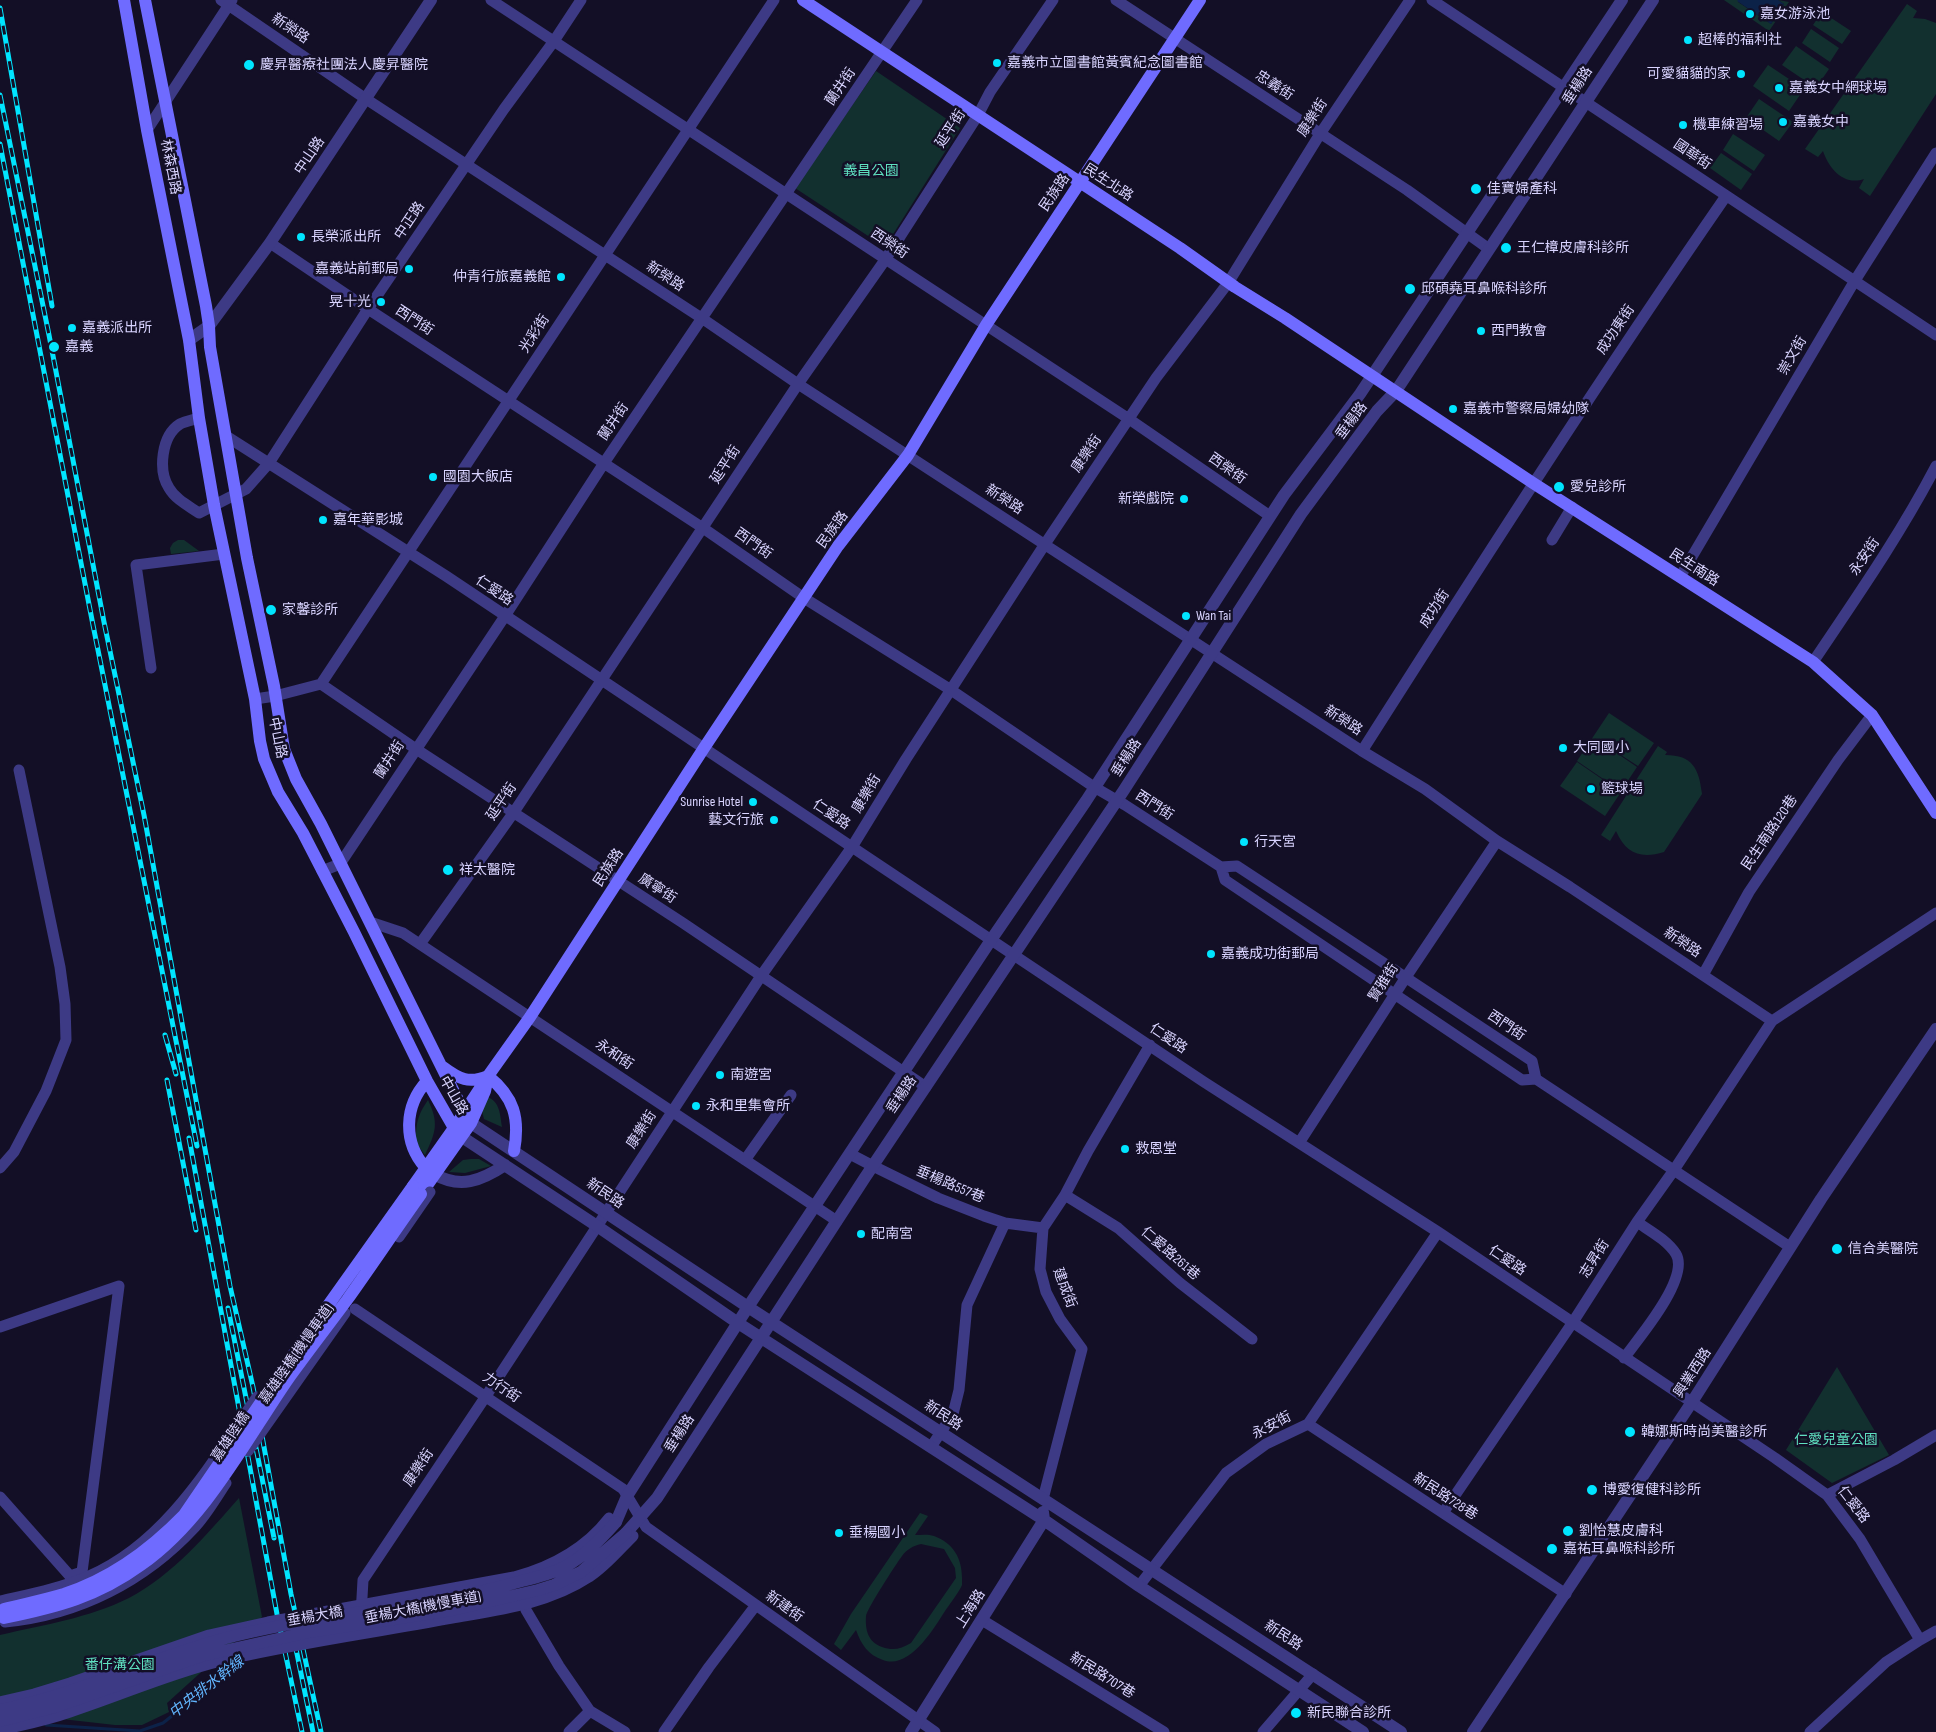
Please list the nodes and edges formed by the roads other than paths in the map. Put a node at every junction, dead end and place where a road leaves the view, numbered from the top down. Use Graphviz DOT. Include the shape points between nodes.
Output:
graph roads {
  1 [pos="124,0"];
  2 [pos="144,0"];
  3 [pos="431,0"];
  4 [pos="491,0"];
  5 [pos="581,0"];
  6 [pos="774,0"];
  7 [pos="803,0"];
  8 [pos="917,0"];
  9 [pos="1053,0"];
  10 [pos="1116,0"];
  11 [pos="1200,0"];
  12 [pos="1410,0"];
  13 [pos="1432,0"];
  14 [pos="1622,0"];
  15 [pos="1653,0"];
  16 [pos="227,2"];
  17 [pos="1175,38"];
  18 [pos="554,42"];
  19 [pos="882,54"];
  20 [pos="1563,89"];
  21 [pos="166,100"];
  22 [pos="366,100"];
  23 [pos="1585,103"];
  24 [pos="978,115"];
  25 [pos="689,129"];
  26 [pos="147,130"];
  27 [pos="1320,134"];
  28 [pos="1936,153"];
  29 [pos="466,164"];
  30 [pos="1080,182"];
  31 [pos="787,194"];
  32 [pos="1726,196"];
  33 [pos="1467,234"];
  34 [pos="270,243"];
  35 [pos="1489,249"];
  36 [pos="605,256"];
  37 [pos="884,260"];
  38 [pos="1228,282"];
  39 [pos="1854,282"];
  40 [pos="368,309"];
  41 [pos="703,319"];
  42 [pos="986,325"];
  43 [pos="210,326"];
  44 [pos="1936,335"];
  45 [pos="189,340"];
  46 [pos="1373,376"];
  47 [pos="798,384"];
  48 [pos="1396,391"];
  49 [pos="509,401"];
  50 [pos="199,418"];
  51 [pos="1129,419"];
  52 [pos="226,436"];
  53 [pos="908,455"];
  54 [pos="269,463"];
  55 [pos="604,463"];
  56 [pos="1936,466"];
  57 [pos="1533,483"];
  58 [pos="236,494"];
  59 [pos="214,505"];
  60 [pos="1572,507"];
  61 [pos="1270,516"];
  62 [pos="703,528"];
  63 [pos="1552,540"];
  64 [pos="1045,544"];
  65 [pos="408,552"];
  66 [pos="224,554"];
  67 [pos="1680,577"];
  68 [pos="804,598"];
  69 [pos="505,616"];
  70 [pos="1190,639"];
  71 [pos="1212,653"];
  72 [pos="1813,662"];
  73 [pos="151,668"];
  74 [pos="601,681"];
  75 [pos="321,684"];
  76 [pos="951,690"];
  77 [pos="275,696"];
  78 [pos="255,699"];
  79 [pos="1872,716"];
  80 [pos="704,748"];
  81 [pos="416,749"];
  82 [pos="1362,751"];
  83 [pos="19,770"];
  84 [pos="1094,787"];
  85 [pos="1118,800"];
  86 [pos="514,812"];
  87 [pos="1936,812"];
  88 [pos="1497,841"];
  89 [pos="852,847"];
  90 [pos="340,864"];
  91 [pos="1221,867"];
  92 [pos="322,871"];
  93 [pos="618,882"];
  94 [pos="1936,912"];
  95 [pos="370,922"];
  96 [pos="351,926"];
  97 [pos="991,940"];
  98 [pos="420,944"];
  99 [pos="1014,956"];
  100 [pos="1703,975"];
  101 [pos="761,976"];
  102 [pos="1406,977"];
  103 [pos="1395,994"];
  104 [pos="530,1016"];
  105 [pos="1772,1021"];
  106 [pos="1936,1029"];
  107 [pos="1150,1045"];
  108 [pos="441,1066"];
  109 [pos="904,1072"];
  110 [pos="488,1076"];
  111 [pos="1536,1079"];
  112 [pos="427,1081"];
  113 [pos="926,1087"];
  114 [pos="791,1095"];
  115 [pos="672,1111"];
  116 [pos="468,1117"];
  117 [pos="458,1133"];
  118 [pos="1298,1143"];
  119 [pos="514,1151"];
  120 [pos="850,1154"];
  121 [pos="745,1160"];
  122 [pos="505,1165"];
  123 [pos="873,1166"];
  124 [pos="0,1168"];
  125 [pos="1674,1170"];
  126 [pos="429,1171"];
  127 [pos="419,1188"];
  128 [pos="1066,1194"];
  129 [pos="815,1206"];
  130 [pos="606,1213"];
  131 [pos="837,1221"];
  132 [pos="1637,1222"];
  133 [pos="1005,1223"];
  134 [pos="597,1226"];
  135 [pos="1043,1228"];
  136 [pos="1438,1232"];
  137 [pos="1790,1247"];
  138 [pos="748,1307"];
  139 [pos="355,1309"];
  140 [pos="772,1321"];
  141 [pos="1573,1322"];
  142 [pos="738,1323"];
  143 [pos="0,1327"];
  144 [pos="760,1338"];
  145 [pos="1252,1339"];
  146 [pos="1624,1358"];
  147 [pos="486,1396"];
  148 [pos="1692,1402"];
  149 [pos="1308,1424"];
  150 [pos="941,1433"];
  151 [pos="1936,1435"];
  152 [pos="931,1447"];
  153 [pos="1827,1495"];
  154 [pos="627,1496"];
  155 [pos="0,1497"];
  156 [pos="1043,1499"];
  157 [pos="1443,1513"];
  158 [pos="640,1518"];
  159 [pos="613,1520"];
  160 [pos="1044,1520"];
  161 [pos="629,1535"];
  162 [pos="1151,1570"];
  163 [pos="1140,1586"];
  164 [pos="1566,1594"];
  165 [pos="756,1605"];
  166 [pos="526,1610"];
  167 [pos="2,1613"];
  168 [pos="982,1620"];
  169 [pos="1936,1631"];
  170 [pos="361,1638"];
  171 [pos="1920,1640"];
  172 [pos="1313,1674"];
  173 [pos="1299,1691"];
  174 [pos="0,1702"];
  175 [pos="0,1710"];
  176 [pos="590,1711"];
  177 [pos="0,1720"];
  178 [pos="919,1721"];
  179 [pos="0,1730"];
  180 [pos="568,1732"];
  181 [pos="625,1732"];
  182 [pos="664,1732"];
  183 [pos="911,1732"];
  184 [pos="934,1732"];
  185 [pos="1164,1732"];
  186 [pos="1262,1732"];
  187 [pos="1363,1732"];
  188 [pos="1401,1732"];
  189 [pos="1473,1732"];
  190 [pos="1810,1732"];
  1 -- 26 [label="main road, 林森西路"];
  2 -- 21 [label="main road, 林森西路"];
  3 -- 22 [label="street, 中山路"];
  4 -- 18 [label="street, 西榮街"];
  5 -- 18 [label="street, 中正路"];
  6 -- 25 [label="street, 光彩街"];
  7 -- 19 [label="main road, 民生北路"];
  8 -- 19 [label="street, 蘭井街"];
  9 -- 24 [label="street, 延平街" via="990,92"];
  10 -- 17 [label="street, 忠義街"];
  11 -- 17 [label="main road, 民族路"];
  12 -- 27 [label="street, 康樂街"];
  13 -- 20 [label="street, 國華街"];
  14 -- 20 [label="street, 垂楊路"];
  15 -- 23 [label="street, 垂楊路"];
  16 -- 21 [label="street"];
  16 -- 22 [label="street, 新榮路"];
  17 -- 27 [label="street, 忠義街"];
  17 -- 30 [label="main road, 民族路"];
  18 -- 25 [label="street, 西榮街"];
  18 -- 29 [label="street, 中正路"];
  19 -- 24 [label="main road, 民生北路"];
  19 -- 31 [label="street, 蘭井街"];
  20 -- 23 [label="street, 國華街"];
  20 -- 33 [label="street, 垂楊路"];
  21 -- 26 [label="street"];
  21 -- 43 [label="main road, 林森西路"];
  22 -- 29 [label="street, 新榮路"];
  22 -- 34 [label="street, 中山路"];
  23 -- 32 [label="street, 國華街"];
  23 -- 35 [label="street, 垂楊路"];
  24 -- 30 [label="main road, 民生北路"];
  24 -- 37 [label="street, 延平街"];
  25 -- 31 [label="street, 西榮街"];
  25 -- 36 [label="street, 光彩街"];
  26 -- 45 [label="main road, 林森西路"];
  27 -- 33 [label="street, 忠義街" via="1407,190"];
  27 -- 38 [label="street, 康樂街"];
  28 -- 39 [label="street, 崇文街"];
  29 -- 36 [label="street, 新榮路"];
  29 -- 40 [label="street, 中正路"];
  30 -- 38 [label="main road, 民生北路"];
  30 -- 42 [label="main road, 民族路"];
  31 -- 37 [label="street, 西榮街"];
  31 -- 41 [label="street, 蘭井街"];
  32 -- 39 [label="street, 國華街"];
  32 -- 57 [label="street, 成功東街"];
  33 -- 35 [label="street, 忠義街"];
  33 -- 46 [label="street, 垂楊路"];
  34 -- 40 [label="street, 西門街"];
  34 -- 43 [label="street, 中山路"];
  35 -- 48 [label="street, 垂楊路"];
  36 -- 41 [label="street, 新榮路"];
  36 -- 49 [label="street, 光彩街"];
  37 -- 42 [label="street, 西榮街"];
  37 -- 47 [label="street, 延平街"];
  38 -- 46 [label="main road, 民生北路"];
  38 -- 51 [label="street, 康樂街"];
  39 -- 44 [label="street, 國華街"];
  39 -- 67 [label="street, 崇文街"];
  40 -- 49 [label="street, 西門街"];
  40 -- 54 [label="street, 中正路"];
  41 -- 47 [label="street, 新榮路"];
  41 -- 55 [label="street, 蘭井街"];
  42 -- 51 [label="street, 西榮街"];
  42 -- 53 [label="main road, 民族路"];
  43 -- 45 [label="street, 中山路"];
  43 -- 52 [label="main road, 中山路" via="210,347"];
  45 -- 50 [label="main road, 中山路"];
  46 -- 48 [label="main road, 民生北路"];
  46 -- 61 [label="street, 垂楊路"];
  47 -- 53 [label="street, 新榮路"];
  47 -- 62 [label="street, 延平街"];
  48 -- 57 [label="main road, 民生南路"];
  48 -- 71 [label="street, 垂楊路" via="1377,411 1301,514"];
  49 -- 55 [label="street, 西門街"];
  49 -- 65 [label="street, 光彩街"];
  50 -- 59 [label="main road, 中山路"];
  50 -- 59 [label="street, 中正路" via="174,430 164,450 163,476 178,499 200,513"];
  51 -- 61 [label="street, 西榮街"];
  51 -- 64 [label="street, 康樂街"];
  52 -- 54 [label="street, 仁愛路"];
  52 -- 58 [label="main road, 中山路"];
  53 -- 64 [label="street, 新榮路"];
  53 -- 68 [label="main road, 民族路" via="838,546"];
  54 -- 58 [label="street, 中正路" via="246,489"];
  54 -- 65 [label="street, 仁愛路"];
  55 -- 62 [label="street, 西門街"];
  55 -- 69 [label="street, 蘭井街"];
  56 -- 72 [label="street, 永安街" via="1892,544"];
  57 -- 60 [label="main road, 民生南路"];
  57 -- 82 [label="street, 成功街"];
  58 -- 59 [label="street, 中正路"];
  58 -- 77 [label="main road, 中山路"];
  59 -- 66 [label="main road, 中山路"];
  60 -- 63 [label="street"];
  60 -- 67 [label="main road, 民生南路"];
  61 -- 70 [label="street, 垂楊路"];
  62 -- 68 [label="street, 西門街"];
  62 -- 74 [label="street, 延平街"];
  64 -- 70 [label="street, 新榮路"];
  64 -- 76 [label="street, 康樂街"];
  65 -- 69 [label="street, 仁愛路"];
  65 -- 75 [label="street, 光彩街"];
  66 -- 73 [label="street" via="136,565"];
  66 -- 78 [label="main road, 中山路"];
  67 -- 72 [label="main road, 民生南路"];
  68 -- 76 [label="street, 西門街"];
  68 -- 80 [label="main road, 民族路"];
  69 -- 74 [label="street, 仁愛路"];
  69 -- 81 [label="street, 蘭井街"];
  70 -- 71 [label="street, 新榮路"];
  70 -- 84 [label="street, 垂楊路"];
  71 -- 82 [label="street, 新榮路"];
  71 -- 85 [label="street, 垂楊路"];
  72 -- 79 [label="main road, 民生南路"];
  74 -- 80 [label="street, 仁愛路"];
  74 -- 86 [label="street, 延平街"];
  75 -- 77 [label="street"];
  75 -- 81 [label="street, 廣寧街"];
  76 -- 84 [label="street, 西門街"];
  76 -- 89 [label="street, 康樂街"];
  77 -- 78 [label="street"];
  77 -- 90 [label="main road, 中山路" via="288,762"];
  78 -- 92 [label="main road, 中山路" via="267,768"];
  79 -- 87 [label="main road, 民生南路"];
  79 -- 100 [label="street, 民生南路120巷" via="1838,760 1749,892"];
  80 -- 89 [label="street, 仁愛路"];
  80 -- 93 [label="main road, 民族路"];
  81 -- 86 [label="street, 廣寧街"];
  81 -- 90 [label="street, 蘭井街"];
  82 -- 88 [label="street, 新榮路" via="1426,789"];
  83 -- 124 [label="street" via="60,967 66,1040 41,1100 14,1152"];
  84 -- 85 [label="street, 西門街"];
  84 -- 97 [label="street, 垂楊路"];
  85 -- 91 [label="street, 西門街"];
  85 -- 99 [label="street, 垂楊路"];
  86 -- 93 [label="street, 廣寧街"];
  86 -- 98 [label="street, 延平街"];
  88 -- 100 [label="street, 新榮路"];
  88 -- 102 [label="street, 賢雅街"];
  89 -- 97 [label="street, 仁愛路"];
  89 -- 101 [label="street, 康樂街"];
  90 -- 92 [label="street"];
  90 -- 95 [label="main road, 中山路"];
  91 -- 102 [label="street, 西門街" via="1237,866"];
  91 -- 103 [label="street, 西門街" via="1224,880"];
  92 -- 96 [label="main road, 中山路"];
  93 -- 101 [label="street, 廣寧街"];
  93 -- 104 [label="main road, 民族路"];
  94 -- 105 [label="street"];
  95 -- 96 [label="main road"];
  95 -- 98 [label="street, 永和街" via="403,933"];
  95 -- 108 [label="main road, 中山路"];
  96 -- 112 [label="main road, 中山路"];
  97 -- 99 [label="street, 仁愛路"];
  97 -- 109 [label="street, 垂楊路"];
  98 -- 104 [label="street, 永和街"];
  99 -- 107 [label="street, 仁愛路"];
  99 -- 113 [label="street, 垂楊路"];
  100 -- 105 [label="street, 新榮路"];
  101 -- 109 [label="street, 廣寧街"];
  101 -- 115 [label="street, 康樂街"];
  102 -- 103 [label="street, 賢雅街"];
  102 -- 111 [label="street, 西門街" via="1532,1061"];
  103 -- 111 [label="street, 西門街" via="1522,1080"];
  103 -- 118 [label="street, 賢雅街"];
  104 -- 110 [label="main road, 民族路"];
  104 -- 115 [label="street, 永和街"];
  105 -- 125 [label="street, 志昇街"];
  106 -- 137 [label="street, 興業西路"];
  107 -- 118 [label="street, 仁愛路"];
  107 -- 128 [label="street, 建成街"];
  108 -- 110 [label="main road" via="464,1079 476,1081"];
  108 -- 116 [label="main road, 中山路"];
  109 -- 113 [label="street, 廣寧街"];
  109 -- 120 [label="street, 垂楊路"];
  110 -- 116 [label="main road, 民族路" via="485,1091"];
  110 -- 119 [label="main road" via="504,1090 513,1107 517,1129"];
  111 -- 125 [label="street, 西門街"];
  112 -- 117 [label="main road, 中山路"];
  112 -- 126 [label="main road" via="414,1099 408,1125 413,1152"];
  113 -- 123 [label="street, 垂楊路"];
  114 -- 121 [label="street"];
  115 -- 121 [label="street, 永和街"];
  115 -- 130 [label="street, 康樂街"];
  116 -- 117 [label="main road, 民族路"];
  116 -- 119 [label="street, 新民路"];
  117 -- 122 [label="street"];
  117 -- 126 [label="main road, 民族路"];
  118 -- 136 [label="street, 仁愛路"];
  119 -- 130 [label="street, 新民路"];
  120 -- 123 [label="street, 垂楊路557巷"];
  120 -- 129 [label="street, 垂楊路"];
  121 -- 129 [label="street, 永和街"];
  122 -- 126 [label="street" via="469,1181 447,1181"];
  122 -- 134 [label="street"];
  123 -- 131 [label="street, 垂楊路"];
  123 -- 133 [label="street, 垂楊路557巷" via="938,1198"];
  125 -- 132 [label="street, 志昇街"];
  125 -- 137 [label="street, 西門街"];
  126 -- 127 [label="main road, 民族路"];
  126 -- 127 [label="street, 嘉雄陸橋(機慢車道)"];
  127 -- 167 [label="street, 嘉雄陸橋(機慢車道), bridge" via="192,1490 160,1527 126,1555 91,1575 54,1588"];
  127 -- 167 [label="main road, 嘉雄陸橋, bridge" via="346,1301 185,1527 141,1566 87,1597 58,1606"];
  128 -- 135 [label="street, 建成街"];
  128 -- 145 [label="street, 仁愛路261巷" via="1118,1228 1180,1283"];
  129 -- 131 [label="street, 永和街"];
  129 -- 138 [label="street, 垂楊路"];
  130 -- 134 [label="street, 康樂街"];
  130 -- 138 [label="street, 新民路"];
  131 -- 140 [label="street, 垂楊路"];
  132 -- 141 [label="street, 志昇街"];
  132 -- 146 [label="street" via="1667,1244 1677,1255 1679,1268 1671,1292"];
  133 -- 135 [label="street, 垂楊路557巷"];
  133 -- 150 [label="street" via="967,1305 959,1390 953,1414"];
  134 -- 142 [label="street"];
  134 -- 147 [label="street, 康樂街"];
  135 -- 156 [label="street, 建成街" via="1040,1269 1046,1292 1060,1319 1082,1349"];
  136 -- 141 [label="street, 仁愛路"];
  136 -- 149 [label="street, 永安街"];
  137 -- 148 [label="street, 興業西路"];
  138 -- 140 [label="street, 新民路"];
  138 -- 142 [label="street, 垂楊路"];
  139 -- 147 [label="street, 力行街"];
  140 -- 144 [label="street, 垂楊路"];
  140 -- 150 [label="street, 新民路"];
  141 -- 146 [label="street, 仁愛路"];
  141 -- 157 [label="street, 志昇街"];
  142 -- 144 [label="street"];
  142 -- 154 [label="street, 垂楊路"];
  143 -- 155 [label="street" via="119,1286 82,1572 70,1576"];
  144 -- 152 [label="street"];
  144 -- 158 [label="street, 垂楊路" via="657,1498"];
  146 -- 148 [label="street, 仁愛路"];
  147 -- 154 [label="street, 力行街" via="623,1489"];
  147 -- 170 [label="street, 康樂街" via="363,1580"];
  148 -- 153 [label="street, 仁愛路"];
  148 -- 164 [label="street, 興業西路"];
  149 -- 157 [label="street, 新民路728巷"];
  149 -- 162 [label="street, 永安街" via="1266,1444 1226,1474"];
  150 -- 152 [label="street"];
  150 -- 156 [label="street, 新民路"];
  151 -- 153 [label="street"];
  152 -- 160 [label="street"];
  153 -- 171 [label="street, 仁愛路" via="1860,1539"];
  154 -- 158 [label="street, 新建街"];
  154 -- 159 [label="street, 垂楊路"];
  156 -- 160 [label="street"];
  156 -- 162 [label="street, 新民路"];
  157 -- 164 [label="street, 新民路728巷"];
  158 -- 161 [label="street, 垂楊路"];
  158 -- 165 [label="street, 新建街" via="646,1527"];
  159 -- 174 [label="street, 垂楊大橋(機慢車道), bridge" via="572,1552 538,1570 209,1635 70,1683"];
  159 -- 175 [label="street, 垂楊大橋, bridge" via="584,1554 569,1565 547,1574 480,1592 233,1636 168,1655 47,1699"];
  160 -- 163 [label="street"];
  160 -- 168 [label="street, 上海路"];
  161 -- 177 [label="street, 垂楊大橋, bridge" via="582,1572 538,1590 452,1610 309,1632 201,1656 55,1707"];
  161 -- 179 [label="street, 垂楊大橋(機慢車道), bridge" via="612,1557 589,1577 532,1602 219,1662 177,1673 70,1712"];
  162 -- 163 [label="street, 永安街"];
  162 -- 172 [label="street, 新民路"];
  163 -- 173 [label="street"];
  164 -- 189 [label="street, 興業西路"];
  165 -- 178 [label="street, 新建街"];
  165 -- 182 [label="street"];
  166 -- 176 [label="street"];
  168 -- 178 [label="street, 上海路"];
  168 -- 185 [label="street, 新民路707巷"];
  169 -- 171 [label="street"];
  171 -- 190 [label="street" via="1886,1662"];
  172 -- 173 [label="street"];
  172 -- 188 [label="street, 新民路"];
  173 -- 186 [label="street"];
  173 -- 187 [label="street"];
  176 -- 180 [label="street"];
  176 -- 181 [label="street"];
  178 -- 183 [label="street, 上海路"];
  178 -- 184 [label="street, 新建街"];
}
